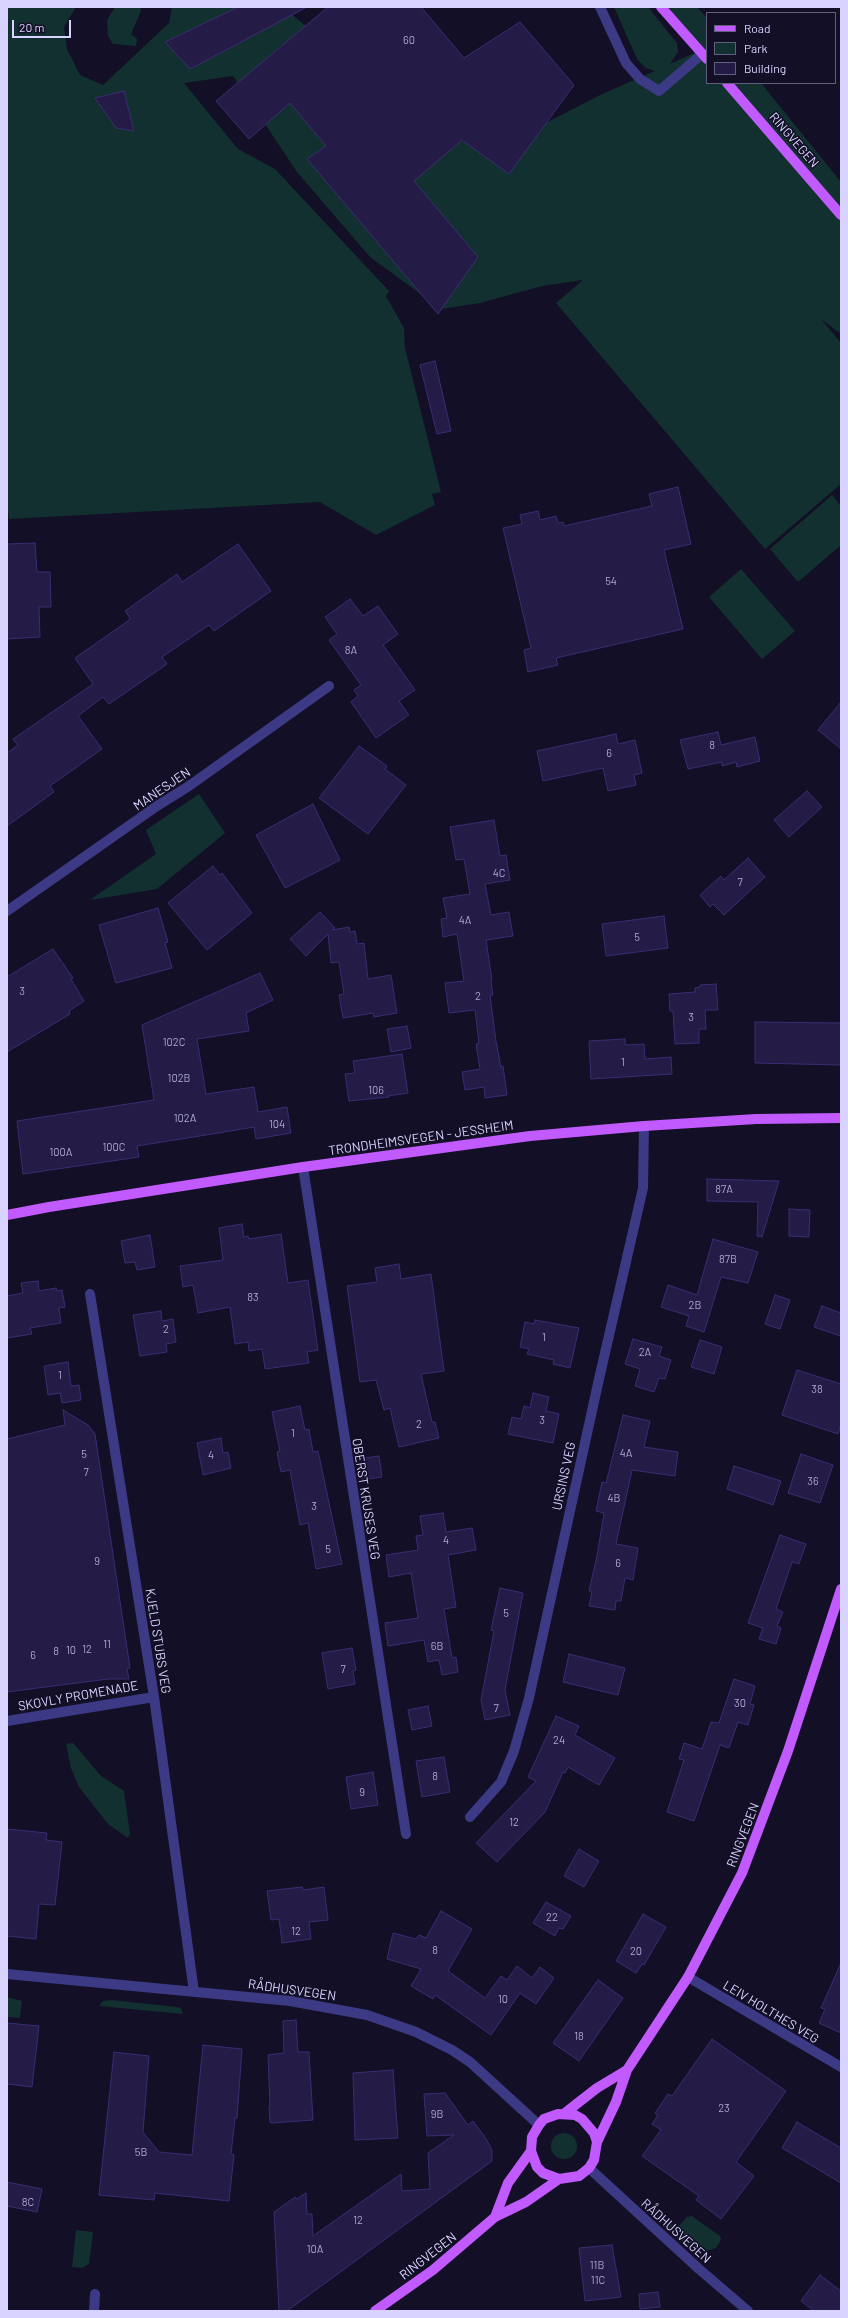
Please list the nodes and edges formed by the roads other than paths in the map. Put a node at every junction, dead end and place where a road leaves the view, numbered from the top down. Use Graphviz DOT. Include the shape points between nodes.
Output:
graph roads {
  1 [pos="600,7"];
  2 [pos="661,7"];
  3 [pos="704,57"];
  4 [pos="728,84"];
  5 [pos="841,215"];
  6 [pos="330,686"];
  7 [pos="7,911"];
  8 [pos="841,1118"];
  9 [pos="644,1126"];
  10 [pos="303,1167"];
  11 [pos="7,1215"];
  12 [pos="90,1294"];
  13 [pos="841,1589"];
  14 [pos="154,1697"];
  15 [pos="7,1721"];
  16 [pos="470,1817"];
  17 [pos="406,1834"];
  18 [pos="7,1974"];
  19 [pos="688,1977"];
  20 [pos="194,1992"];
  21 [pos="841,2067"];
  22 [pos="627,2070"];
  23 [pos="566,2113"];
  24 [pos="538,2125"];
  25 [pos="597,2142"];
  26 [pos="531,2150"];
  27 [pos="589,2168"];
  28 [pos="559,2180"];
  29 [pos="495,2217"];
  30 [pos="95,2294"];
  31 [pos="94,2311"];
  32 [pos="375,2311"];
  33 [pos="748,2311"];
  1 -- 3 [label="street" via="626,63 640,79 658,91"];
  2 -- 3 [label="main road"];
  4 -- 5 [label="main road, RINGVEGEN"];
  6 -- 7 [label="street, MANESJEN"];
  8 -- 9 [label="main road, TRONDHEIMSVEGEN - JESSHEIM" via="756,1119"];
  9 -- 10 [label="main road, TRONDHEIMSVEGEN - JESSHEIM" via="530,1136"];
  9 -- 16 [label="street, URSINS VEG" via="643,1188 598,1378 529,1698 514,1751 501,1782"];
  10 -- 11 [label="main road, TRONDHEIMSVEGEN - JESSHEIM"];
  10 -- 17 [label="street, OBERST KRUSES VEG"];
  12 -- 14 [label="street, KJELD STUBS VEG"];
  13 -- 19 [label="main road, RINGVEGEN" via="788,1752 745,1866 719,1922"];
  14 -- 15 [label="street, SKOVLY PROMENADE"];
  14 -- 20 [label="street, KJELD STUBS VEG"];
  18 -- 20 [label="street, RÅDHUSVEGEN"];
  19 -- 21 [label="street, LEIV HOLTHES VEG"];
  19 -- 22 [label="main road, RINGVEGEN"];
  20 -- 24 [label="street, RÅDHUSVEGEN" via="290,2001 367,2015 395,2023 440,2043 470,2062"];
  22 -- 23 [label="main road, RINGVEGEN" via="596,2088"];
  22 -- 25 [label="main road, RINGVEGEN" via="616,2102"];
  23 -- 24 [label="main road, RINGVEGEN" via="551,2116"];
  23 -- 25 [label="main road" via="582,2119 594,2133"];
  24 -- 26 [label="main road, RINGVEGEN" via="532,2137"];
  25 -- 27 [label="main road, RINGVEGEN" via="596,2155"];
  26 -- 28 [label="main road" via="540,2170"];
  26 -- 29 [label="main road, RINGVEGEN" via="508,2183"];
  27 -- 28 [label="main road, RINGVEGEN" via="573,2178"];
  27 -- 33 [label="street, RÅDHUSVEGEN" via="698,2269"];
  28 -- 29 [label="main road, RINGVEGEN" via="526,2202"];
  29 -- 32 [label="main road, RINGVEGEN" via="433,2270"];
  30 -- 31 [label="street"];
}
